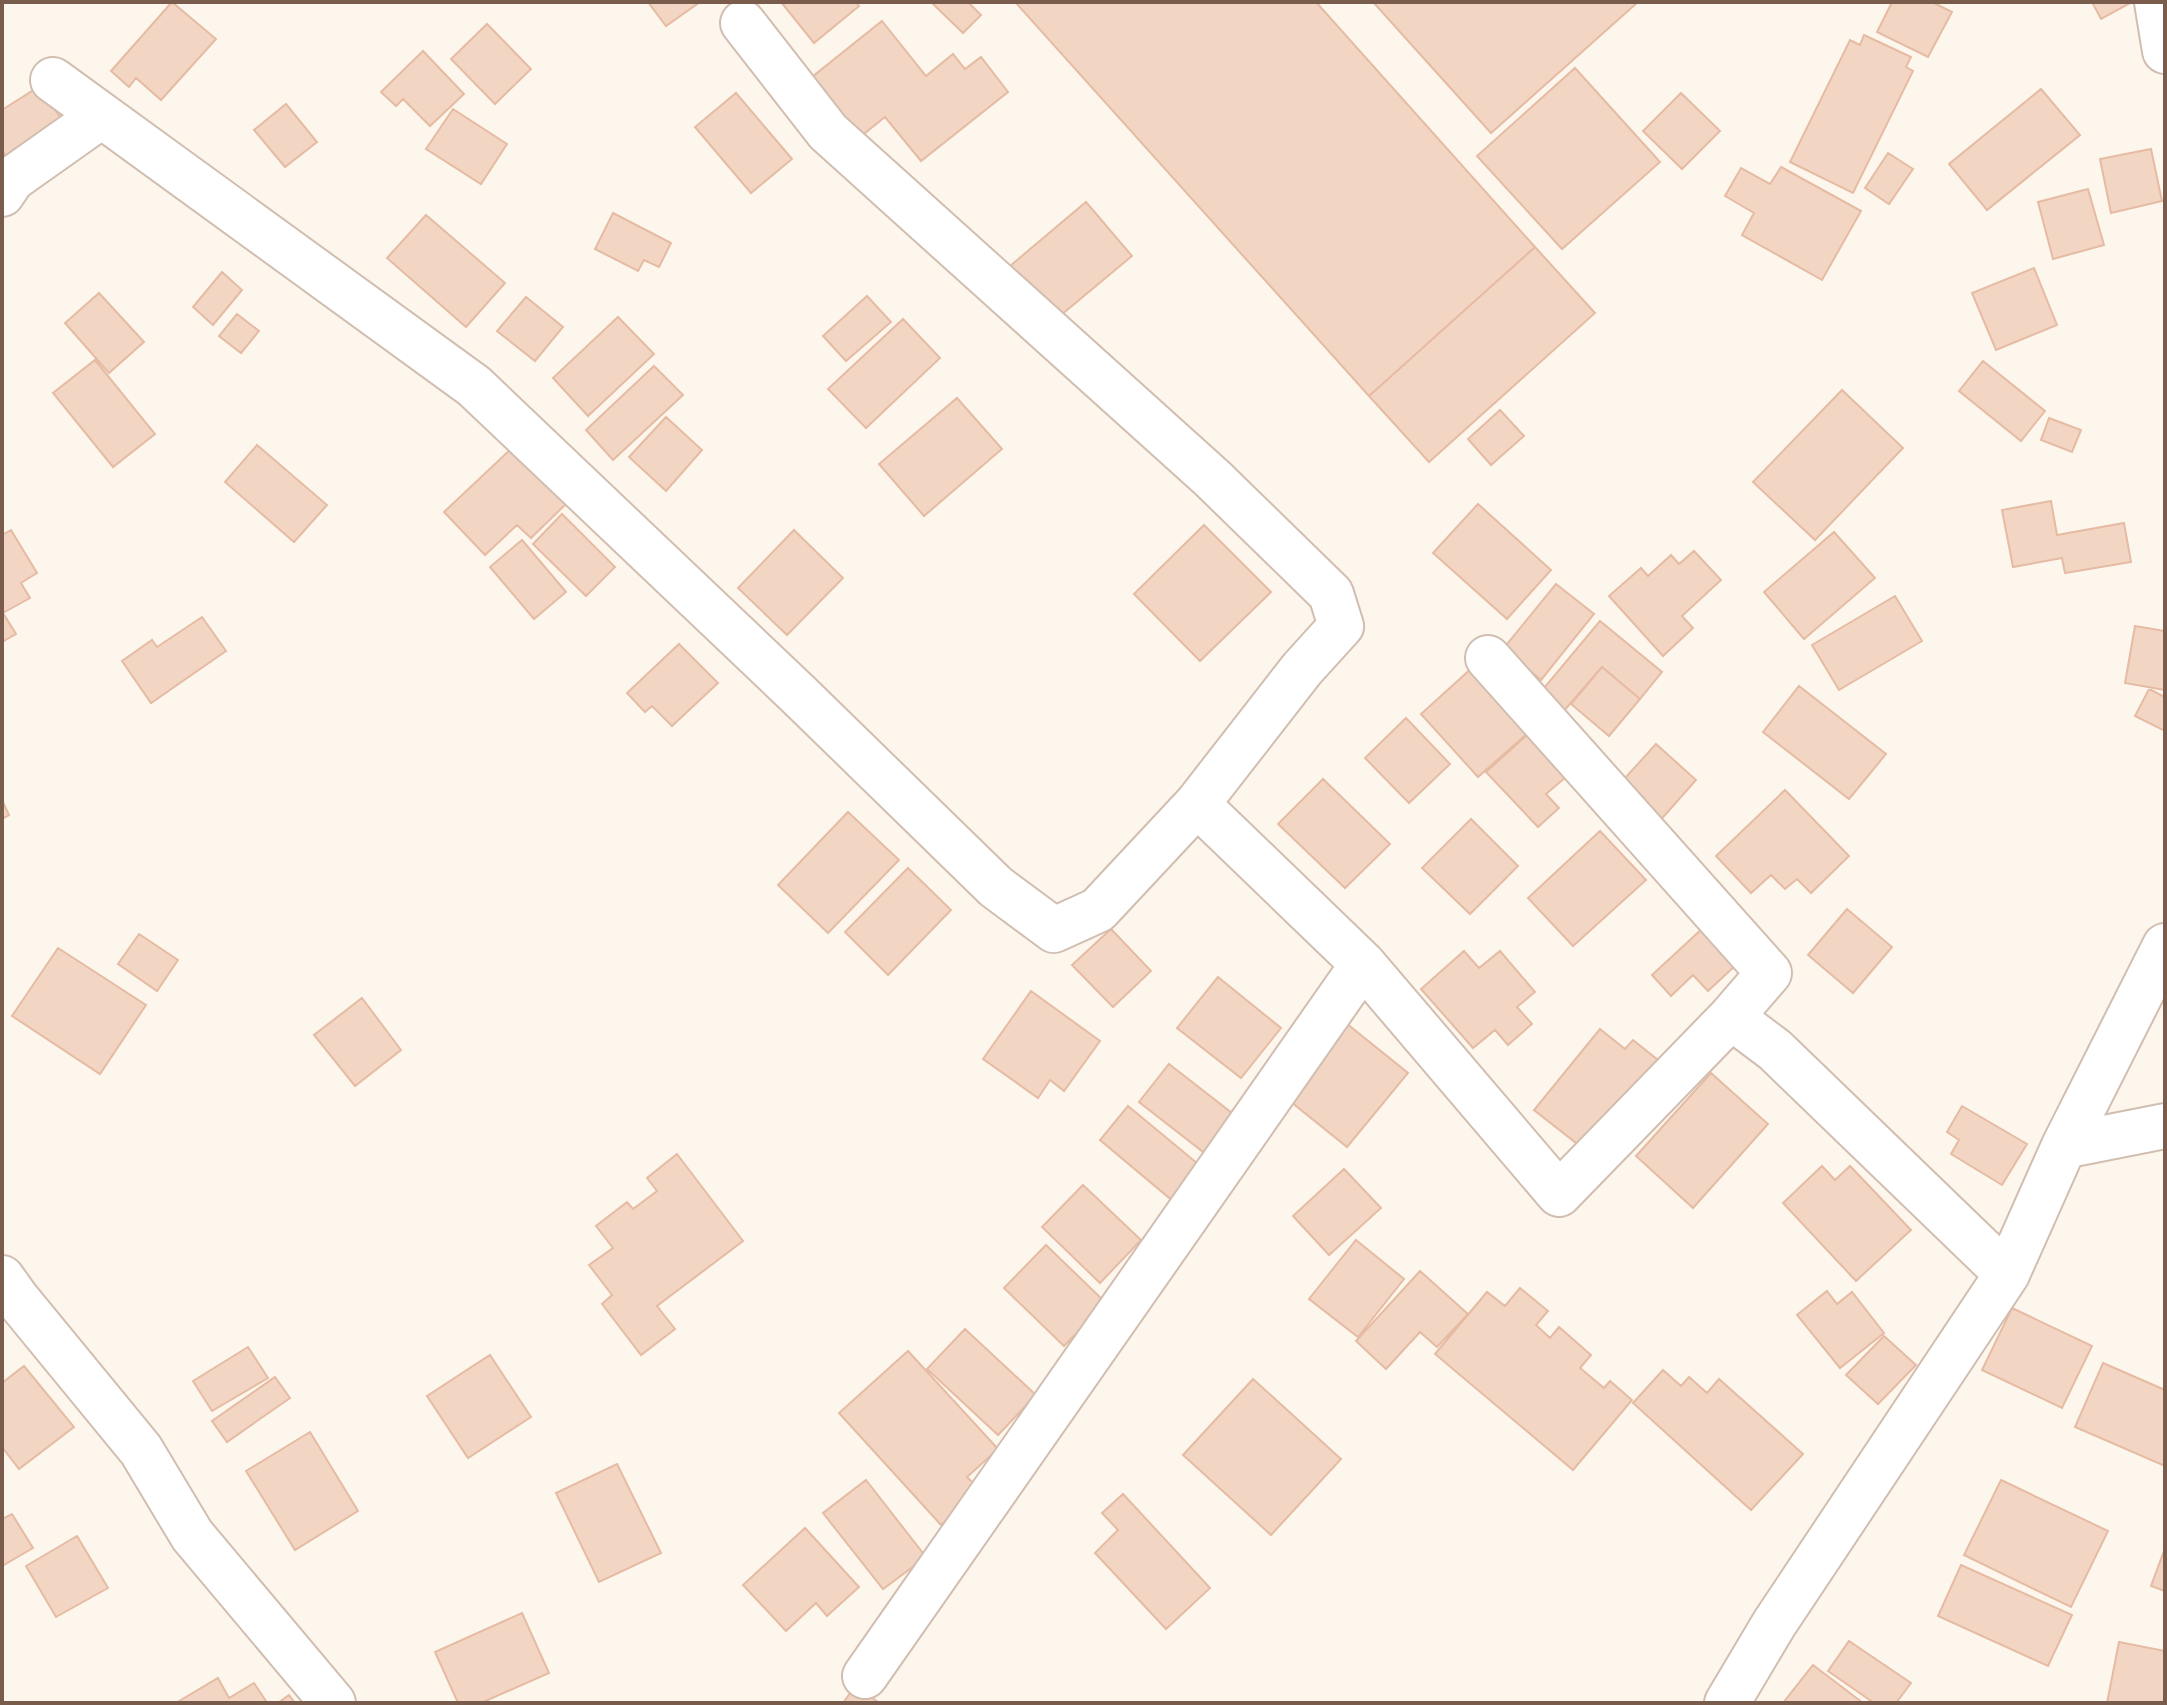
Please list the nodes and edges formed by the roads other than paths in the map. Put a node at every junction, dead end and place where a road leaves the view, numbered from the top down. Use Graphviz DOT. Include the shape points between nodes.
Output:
graph roads {
  1 [pos="2157,2"];
  2 [pos="743,23"];
  3 [pos="2165,51"];
  4 [pos="53,80"];
  5 [pos="101,116"];
  6 [pos="2,194"];
  7 [pos="1488,658"];
  8 [pos="1197,804"];
  9 [pos="2165,946"];
  10 [pos="1363,964"];
  11 [pos="1731,1017"];
  12 [pos="2165,1126"];
  13 [pos="2064,1146"];
  14 [pos="2007,1274"];
  15 [pos="2,1278"];
  16 [pos="865,1676"];
  17 [pos="333,1703"];
  18 [pos="1727,1703"];
  1 -- 3 [label="street"];
  2 -- 8 [label="street" via="828,132 1212,478 1331,594 1341,626"];
  4 -- 5 [label="street"];
  5 -- 6 [label="street" via="12,179"];
  5 -- 8 [label="street" via="474,386 996,887 1054,930 1098,910"];
  7 -- 11 [label="street" via="1769,973"];
  8 -- 10 [label="street"];
  9 -- 13 [label="street"];
  10 -- 11 [label="street" via="1559,1194"];
  10 -- 16 [label="street"];
  11 -- 14 [label="street" via="1775,1050"];
  12 -- 13 [label="street"];
  13 -- 14 [label="street"];
  14 -- 18 [label="street"];
  15 -- 17 [label="street" via="141,1450 192,1535"];
}
